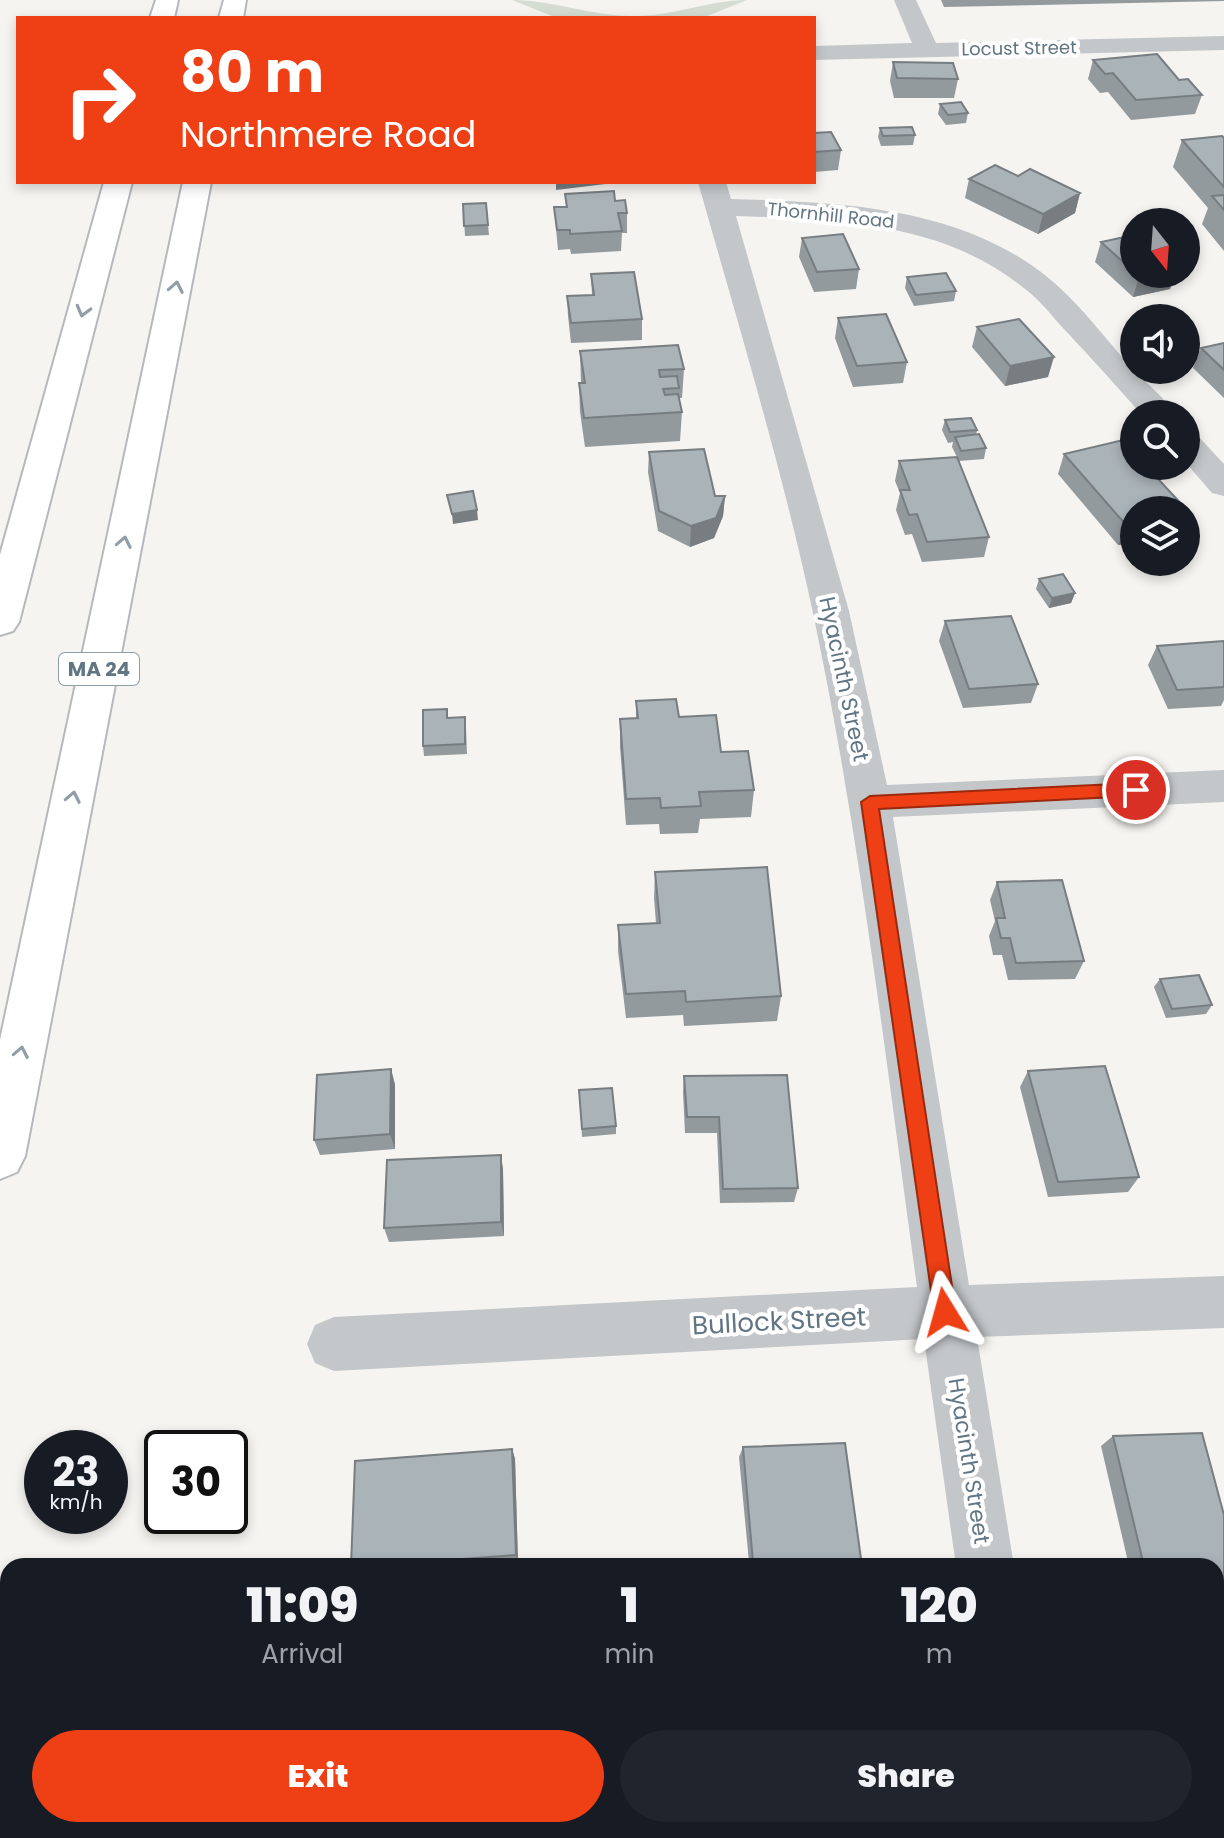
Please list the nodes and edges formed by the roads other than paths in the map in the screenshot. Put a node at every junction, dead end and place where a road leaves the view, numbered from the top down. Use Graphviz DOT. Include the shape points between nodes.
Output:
graph roads {
  1 [pos="905,0"];
  2 [pos="927,50"];
  3 [pos="1213,50"];
  4 [pos="816,53"];
  5 [pos="117,184"];
  6 [pos="197,184"];
  7 [pos="716,195"];
  8 [pos="1146,400"];
  9 [pos="1200,458"];
  10 [pos="1224,485"];
  11 [pos="0,622"];
  12 [pos="1224,786"];
  13 [pos="870,802"];
  14 [pos="0,1156"];
  15 [pos="1224,1302"];
  16 [pos="945,1312"];
  17 [pos="334,1344"];
  18 [pos="984,1558"];
  1 -- 2 [label="street"];
  2 -- 3 [label="street, Locust Street"];
  2 -- 4 [label="street, Locust Street"];
  5 -- 11 [label="highway, one-way"];
  14 -- 6 [label="highway, MA 24, one-way"];
  7 -- 8 [label="street, Thornhill Road" via="886,218 986,251 1034,280"];
  7 -- 13 [label="street, Hyacinth Street" via="831,611"];
  9 -- 10 [label="street"];
  12 -- 13 [label="street"];
  13 -- 16 [label="street, Hyacinth Street"];
  15 -- 16 [label="street, Bullock Street"];
  16 -- 17 [label="street, Bullock Street"];
  16 -- 18 [label="street, Hyacinth Street"];
}
